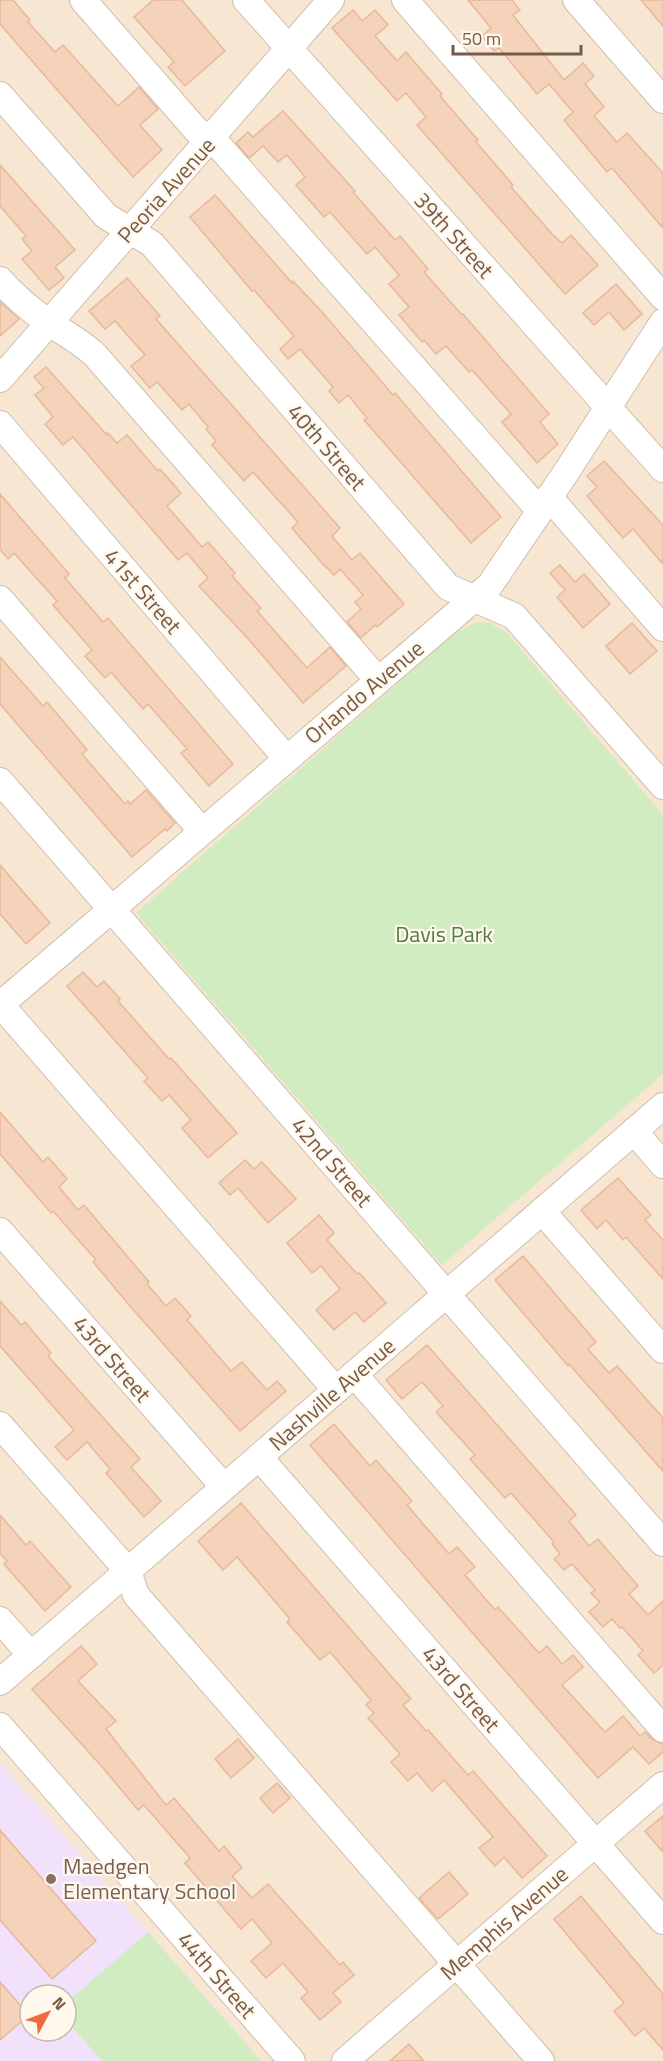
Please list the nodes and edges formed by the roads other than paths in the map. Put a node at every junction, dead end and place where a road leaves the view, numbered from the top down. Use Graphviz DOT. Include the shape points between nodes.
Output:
graph roads {
  1 [pos="83,0"];
  2 [pos="246,0"];
  3 [pos="331,0"];
  4 [pos="405,0"];
  5 [pos="576,0"];
  6 [pos="289,48"];
  7 [pos="0,95"];
  8 [pos="663,100"];
  9 [pos="212,138"];
  10 [pos="129,230"];
  11 [pos="0,280"];
  12 [pos="663,297"];
  13 [pos="49,322"];
  14 [pos="663,322"];
  15 [pos="0,379"];
  16 [pos="608,407"];
  17 [pos="0,424"];
  18 [pos="663,469"];
  19 [pos="545,504"];
  20 [pos="0,599"];
  21 [pos="473,599"];
  22 [pos="663,628"];
  23 [pos="378,680"];
  24 [pos="286,758"];
  25 [pos="0,781"];
  26 [pos="663,786"];
  27 [pos="202,831"];
  28 [pos="111,909"];
  29 [pos="0,1005"];
  30 [pos="663,1106"];
  31 [pos="634,1131"];
  32 [pos="663,1165"];
  33 [pos="542,1210"];
  34 [pos="0,1231"];
  35 [pos="447,1293"];
  36 [pos="663,1350"];
  37 [pos="345,1382"];
  38 [pos="0,1425"];
  39 [pos="259,1457"];
  40 [pos="224,1487"];
  41 [pos="663,1543"];
  42 [pos="128,1571"];
  43 [pos="0,1620"];
  44 [pos="30,1655"];
  45 [pos="0,1682"];
  46 [pos="0,1726"];
  47 [pos="663,1729"];
  48 [pos="663,1785"];
  49 [pos="595,1844"];
  50 [pos="663,1921"];
  51 [pos="458,1964"];
  52 [pos="292,2061"];
  53 [pos="345,2061"];
  54 [pos="541,2061"];
  1 -- 9 [label="street" via="197,130"];
  2 -- 6 [label="street, 39th Street"];
  3 -- 6 [label="street, Peoria Avenue"];
  4 -- 12 [label="street"];
  5 -- 8 [label="street"];
  6 -- 9 [label="street, Peoria Avenue"];
  6 -- 16 [label="street, 39th Street"];
  7 -- 10 [label="street, 40th Street" via="106,216"];
  9 -- 10 [label="street, Peoria Avenue"];
  9 -- 19 [label="street"];
  10 -- 13 [label="street, Peoria Avenue"];
  10 -- 21 [label="street, 40th Street" via="152,244 448,587"];
  11 -- 13 [label="street" via="15,297"];
  13 -- 15 [label="street, Peoria Avenue"];
  13 -- 23 [label="street" via="95,355"];
  14 -- 16 [label="street, Orlando Avenue"];
  16 -- 18 [label="street, 39th Street"];
  16 -- 19 [label="street, Orlando Avenue"];
  17 -- 24 [label="street, 41st Street"];
  19 -- 21 [label="street, Orlando Avenue" via="490,585"];
  19 -- 22 [label="street"];
  20 -- 27 [label="street"];
  21 -- 23 [label="street, Orlando Avenue"];
  21 -- 26 [label="street, 40th Street" via="514,616"];
  23 -- 24 [label="street, Orlando Avenue"];
  24 -- 27 [label="street, Orlando Avenue"];
  25 -- 28 [label="street, 42nd Street"];
  27 -- 28 [label="street, Orlando Avenue"];
  28 -- 29 [label="street, Orlando Avenue"];
  28 -- 35 [label="street, 42nd Street"];
  29 -- 37 [label="street"];
  30 -- 31 [label="street, Nashville Avenue"];
  31 -- 32 [label="street"];
  31 -- 33 [label="street, Nashville Avenue"];
  33 -- 35 [label="street, Nashville Avenue"];
  33 -- 36 [label="street"];
  34 -- 40 [label="street, 43rd Street"];
  35 -- 37 [label="street, Nashville Avenue"];
  35 -- 41 [label="street, 42nd Street"];
  37 -- 39 [label="street, Nashville Avenue"];
  37 -- 47 [label="street"];
  38 -- 42 [label="street"];
  39 -- 40 [label="street, Nashville Avenue"];
  39 -- 49 [label="street, 43rd Street"];
  40 -- 42 [label="street, Nashville Avenue"];
  42 -- 44 [label="street, Nashville Avenue"];
  42 -- 51 [label="street" via="136,1595"];
  43 -- 44 [label="street"];
  44 -- 45 [label="street, Nashville Avenue"];
  46 -- 52 [label="street, 44th Street"];
  48 -- 49 [label="street, Memphis Avenue"];
  49 -- 50 [label="street, 43rd Street"];
  49 -- 51 [label="street, Memphis Avenue"];
  51 -- 53 [label="street, Memphis Avenue"];
  51 -- 54 [label="street"];
}
